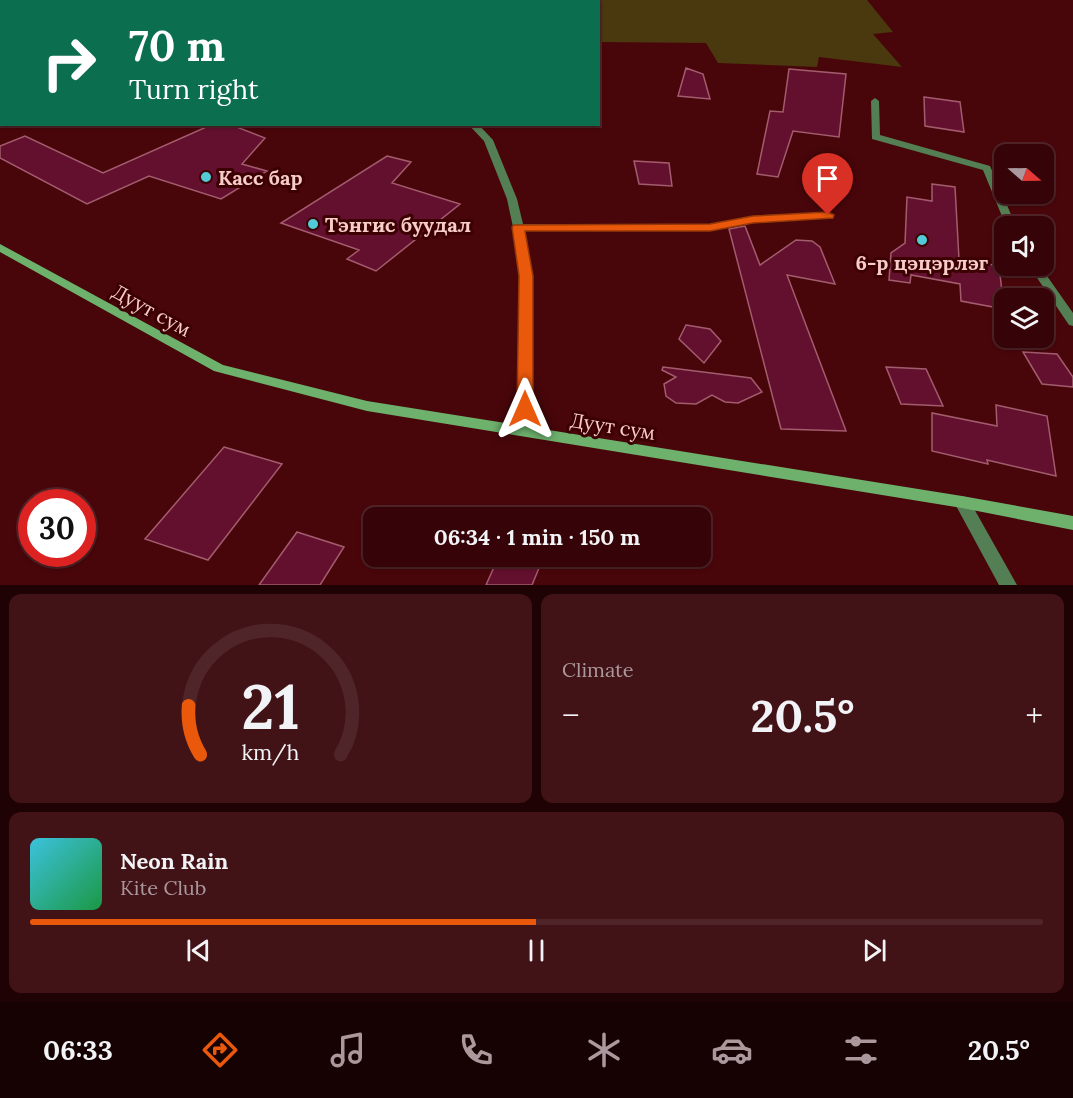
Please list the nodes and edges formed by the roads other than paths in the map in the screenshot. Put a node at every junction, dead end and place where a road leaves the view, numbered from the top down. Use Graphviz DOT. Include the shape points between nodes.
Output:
graph roads {
  1 [pos="875,101"];
  2 [pos="474,126"];
  3 [pos="490,126"];
  4 [pos="488,140"];
  5 [pos="828,215"];
  6 [pos="1007,216"];
  7 [pos="518,227"];
  8 [pos="0,247"];
  9 [pos="1042,276"];
  10 [pos="1073,322"];
  11 [pos="525,431"];
  12 [pos="962,502"];
  13 [pos="1073,523"];
  14 [pos="1008,585"];
  1 -- 6 [label="street" via="875,137 987,168"];
  2 -- 4 [label="street"];
  3 -- 4 [label="street"];
  4 -- 7 [label="street" via="512,199"];
  5 -- 7 [label="street" via="753,219 710,228"];
  7 -- 11 [label="street" via="526,276"];
  8 -- 11 [label="main road, Дуут сум" via="219,368 367,406"];
  9 -- 10 [label="street"];
  11 -- 12 [label="main road, Дуут сум"];
  12 -- 13 [label="main road, Дуут сум"];
  12 -- 14 [label="street"];
}
